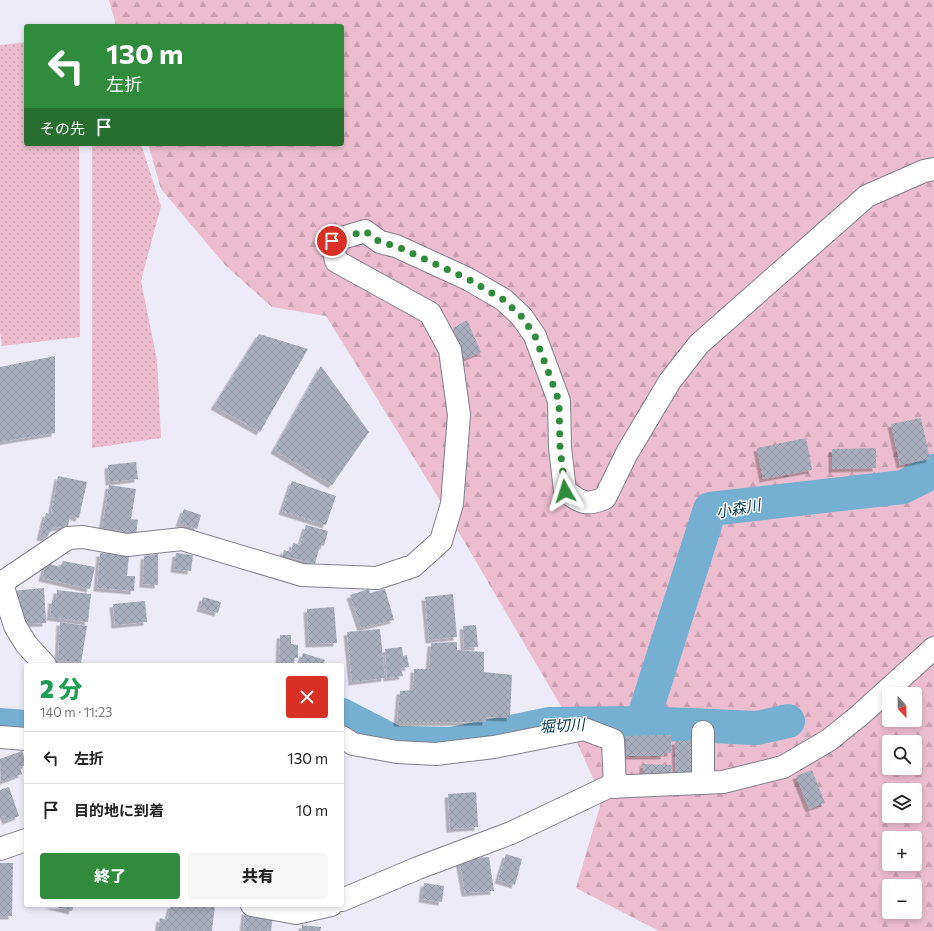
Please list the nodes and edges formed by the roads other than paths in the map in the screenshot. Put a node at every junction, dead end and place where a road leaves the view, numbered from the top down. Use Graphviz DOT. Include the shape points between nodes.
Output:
graph roads {
  1 [pos="934,169"];
  2 [pos="1,584"];
  3 [pos="934,648"];
  4 [pos="43,663"];
  5 [pos="703,732"];
  6 [pos="0,737"];
  7 [pos="344,738"];
  8 [pos="24,739"];
  9 [pos="703,783"];
  10 [pos="615,787"];
  11 [pos="24,841"];
  12 [pos="0,849"];
  13 [pos="344,899"];
  14 [pos="263,907"];
  15 [pos="322,907"];
  1 -- 2 [label="street" via="867,196 699,344 670,381 627,453 605,498 592,503 580,502 565,491 560,447 559,401 535,336 522,317 504,300 468,279 396,246 380,242 365,231 332,241 336,262 430,313 450,350 459,414 452,504 441,541 413,566 378,578 302,575 182,539 127,545 83,536 68,538"];
  2 -- 4 [label="street" via="15,626 26,644"];
  3 -- 9 [label="street" via="860,715 805,755 768,772 723,782"];
  5 -- 9 [label="street"];
  6 -- 8 [label="street"];
  7 -- 10 [label="street" via="353,744 397,752 436,754 494,747 584,729 613,740"];
  9 -- 10 [label="street"];
  10 -- 13 [label="street" via="608,787 511,833"];
  11 -- 12 [label="street"];
  14 -- 15 [label="street" via="296,913"];
}
